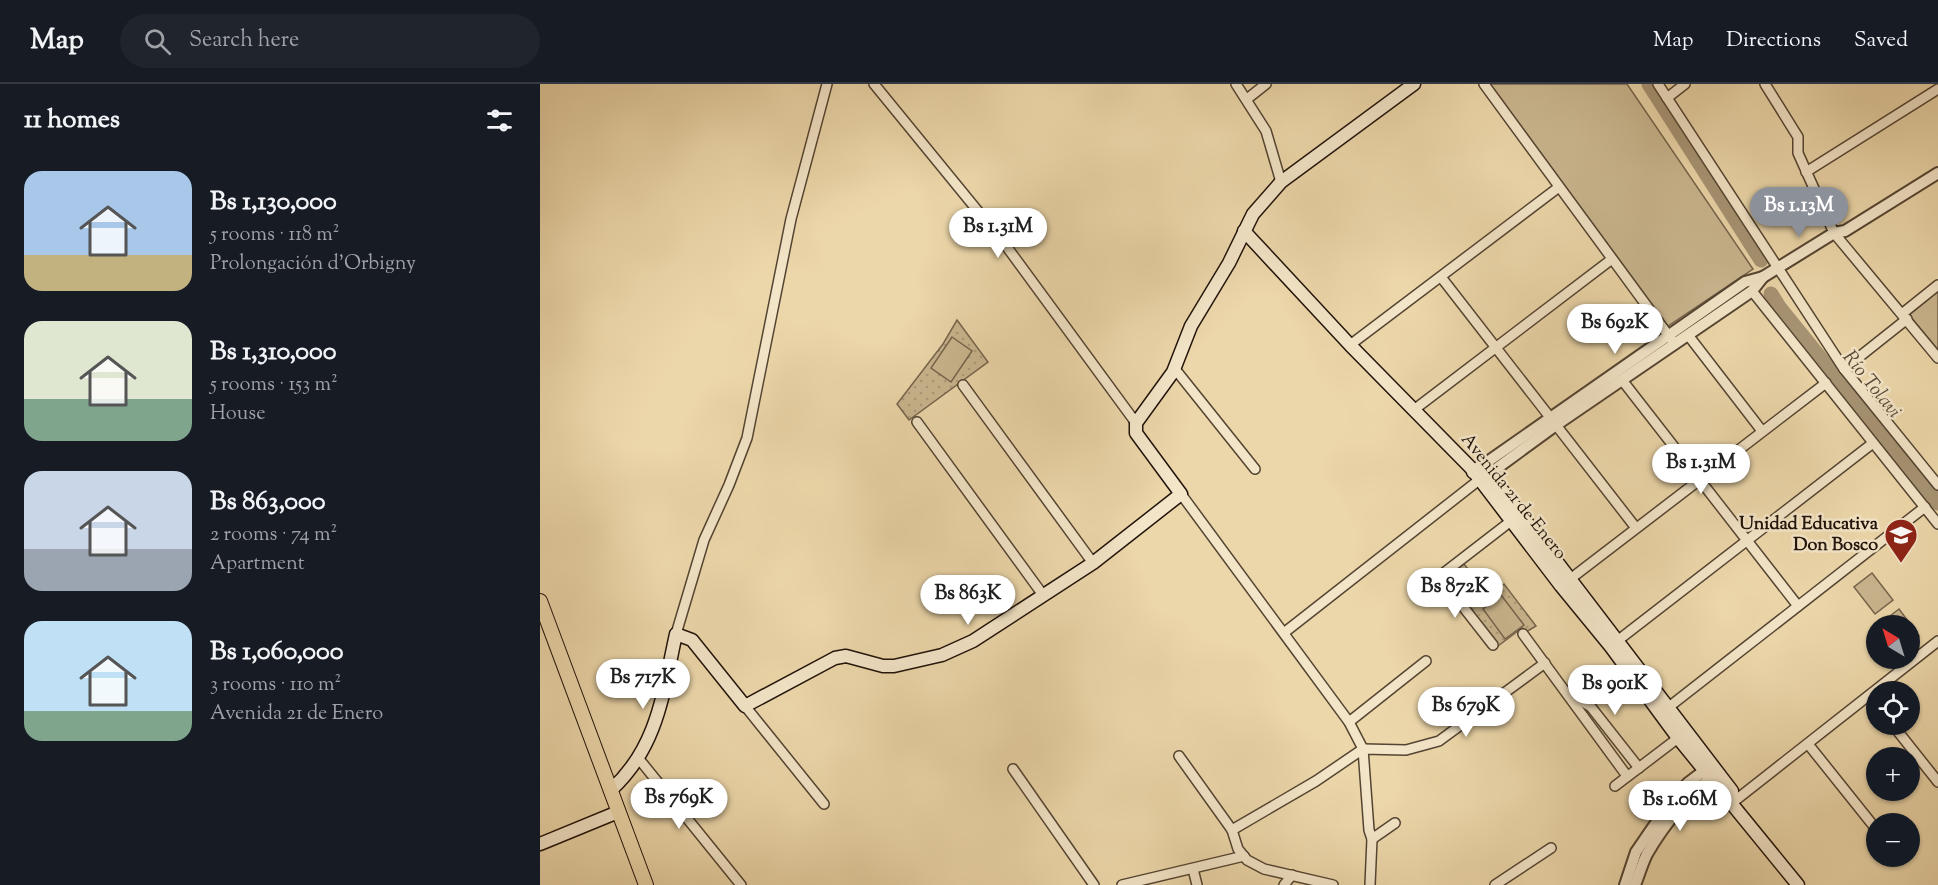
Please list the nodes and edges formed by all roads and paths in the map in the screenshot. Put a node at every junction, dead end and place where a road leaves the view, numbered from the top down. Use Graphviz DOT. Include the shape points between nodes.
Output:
graph roads {
  1 [pos="827,84"];
  2 [pos="874,84"];
  3 [pos="1236,84"];
  4 [pos="1266,84"];
  5 [pos="1414,84"];
  6 [pos="1484,84"];
  7 [pos="1658,84"];
  8 [pos="1685,84"];
  9 [pos="1765,84"];
  10 [pos="1938,89"];
  11 [pos="1667,98"];
  12 [pos="1247,99"];
  13 [pos="1806,172"];
  14 [pos="1938,173"];
  15 [pos="1281,182"];
  16 [pos="1559,187"];
  17 [pos="1244,231"];
  18 [pos="1834,233"];
  19 [pos="1612,259"];
  20 [pos="1778,267"];
  21 [pos="1441,277"];
  22 [pos="1763,277"];
  23 [pos="1938,285"];
  24 [pos="1752,291"];
  25 [pos="1905,316"];
  26 [pos="1688,335"];
  27 [pos="1671,339"];
  28 [pos="1350,345"];
  29 [pos="1495,347"];
  30 [pos="1938,358"];
  31 [pos="1175,369"];
  32 [pos="1845,369"];
  33 [pos="1622,380"];
  34 [pos="1826,383"];
  35 [pos="963,385"];
  36 [pos="1414,409"];
  37 [pos="1552,421"];
  38 [pos="917,422"];
  39 [pos="1136,423"];
  40 [pos="1762,431"];
  41 [pos="1873,443"];
  42 [pos="1255,469"];
  43 [pos="1481,473"];
  44 [pos="1700,480"];
  45 [pos="1938,485"];
  46 [pos="1181,494"];
  47 [pos="1925,507"];
  48 [pos="1511,521"];
  49 [pos="1938,524"];
  50 [pos="1636,528"];
  51 [pos="1747,541"];
  52 [pos="1093,563"];
  53 [pos="1439,576"];
  54 [pos="1565,583"];
  55 [pos="1423,589"];
  56 [pos="1043,595"];
  57 [pos="540,601"];
  58 [pos="1798,606"];
  59 [pos="1285,632"];
  60 [pos="676,634"];
  61 [pos="1523,634"];
  62 [pos="1938,642"];
  63 [pos="1614,644"];
  64 [pos="1493,645"];
  65 [pos="1426,661"];
  66 [pos="1545,663"];
  67 [pos="1889,681"];
  68 [pos="1568,693"];
  69 [pos="1866,699"];
  70 [pos="745,706"];
  71 [pos="1664,710"];
  72 [pos="1349,722"];
  73 [pos="1682,735"];
  74 [pos="1901,735"];
  75 [pos="1808,744"];
  76 [pos="1363,749"];
  77 [pos="1179,756"];
  78 [pos="639,759"];
  79 [pos="1639,768"];
  80 [pos="1013,769"];
  81 [pos="1711,772"];
  82 [pos="1627,776"];
  83 [pos="1938,782"];
  84 [pos="1615,786"];
  85 [pos="611,790"];
  86 [pos="1732,803"];
  87 [pos="824,804"];
  88 [pos="618,812"];
  89 [pos="1866,816"];
  90 [pos="1395,823"];
  91 [pos="1232,830"];
  92 [pos="1372,839"];
  93 [pos="540,844"];
  94 [pos="1551,848"];
  95 [pos="1244,856"];
  96 [pos="1193,869"];
  97 [pos="1292,876"];
  98 [pos="646,885"];
  99 [pos="741,885"];
  100 [pos="1094,885"];
  101 [pos="1122,885"];
  102 [pos="1197,885"];
  103 [pos="1284,885"];
  104 [pos="1333,885"];
  105 [pos="1370,885"];
  106 [pos="1495,885"];
  107 [pos="1625,885"];
  108 [pos="1635,885"];
  109 [pos="1798,885"];
  1 -- 60 [label="street" via="791,219 747,438 704,540"];
  2 -- 39 [label="street" via="1004,243"];
  3 -- 12 [label="street"];
  4 -- 12 [label="street"];
  5 -- 15 [label="main road"];
  6 -- 16 [label="street"];
  7 -- 11 [label="street"];
  8 -- 11 [label="street"];
  9 -- 13 [label="street" via="1798,137 1798,153"];
  10 -- 13 [label="street"];
  11 -- 20 [label="street"];
  12 -- 15 [label="street" via="1266,131"];
  13 -- 18 [label="street"];
  14 -- 18 [label="street" via="1845,231"];
  15 -- 17 [label="main road" via="1253,214"];
  16 -- 19 [label="street"];
  16 -- 21 [label="street"];
  17 -- 28 [label="main road, Avenida 21 de Enero"];
  17 -- 31 [label="main road" via="1191,326"];
  18 -- 20 [label="street"];
  18 -- 25 [label="street"];
  19 -- 27 [label="street"];
  19 -- 29 [label="street"];
  20 -- 22 [label="street"];
  20 -- 32 [label="street"];
  21 -- 28 [label="street"];
  21 -- 29 [label="street"];
  22 -- 24 [label="street"];
  22 -- 27 [label="street" via="1745,282"];
  23 -- 25 [label="street"];
  24 -- 26 [label="street"];
  24 -- 34 [label="street"];
  25 -- 30 [label="street"];
  25 -- 32 [label="street"];
  26 -- 27 [label="street"];
  26 -- 40 [label="street"];
  27 -- 33 [label="street"];
  27 -- 37 [label="street"];
  28 -- 36 [label="main road, Avenida 21 de Enero"];
  29 -- 36 [label="street"];
  29 -- 37 [label="street"];
  31 -- 39 [label="main road"];
  31 -- 42 [label="street"];
  32 -- 45 [label="street"];
  33 -- 37 [label="street"];
  33 -- 44 [label="street"];
  34 -- 40 [label="street"];
  34 -- 41 [label="street"];
  35 -- 52 [label="street"];
  36 -- 43 [label="main road, Avenida 21 de Enero"];
  37 -- 43 [label="street"];
  37 -- 50 [label="street"];
  38 -- 56 [label="street"];
  39 -- 46 [label="main road" via="1136,434"];
  40 -- 44 [label="street"];
  41 -- 47 [label="street"];
  41 -- 51 [label="street"];
  43 -- 48 [label="main road, Avenida 21 de Enero"];
  43 -- 54 [label="main road, Avenida 21 de Enero"];
  43 -- 59 [label="street"];
  44 -- 50 [label="street"];
  44 -- 51 [label="street"];
  46 -- 52 [label="main road"];
  46 -- 59 [label="street"];
  47 -- 49 [label="street"];
  47 -- 58 [label="street"];
  48 -- 53 [label="street"];
  48 -- 54 [label="main road, Avenida 21 de Enero"];
  50 -- 54 [label="street"];
  51 -- 58 [label="street"];
  51 -- 63 [label="street"];
  52 -- 56 [label="main road"];
  53 -- 55 [label="street"];
  53 -- 64 [label="street"];
  54 -- 63 [label="main road, Avenida 21 de Enero"];
  56 -- 70 [label="main road" via="942,655 883,666 846,656 835,658"];
  57 -- 85 [label="main road"];
  58 -- 71 [label="street"];
  59 -- 72 [label="street"];
  60 -- 70 [label="main road" via="693,640"];
  60 -- 78 [label="main road" via="654,729"];
  61 -- 66 [label="street"];
  62 -- 67 [label="street"];
  63 -- 71 [label="main road, Avenida 21 de Enero"];
  65 -- 72 [label="street"];
  66 -- 68 [label="street"];
  66 -- 76 [label="street" via="1439,741 1406,750"];
  68 -- 79 [label="street" via="1591,707"];
  68 -- 82 [label="street"];
  69 -- 75 [label="street"];
  70 -- 87 [label="street"];
  71 -- 73 [label="main road, Avenida 21 de Enero"];
  72 -- 76 [label="street"];
  73 -- 79 [label="street"];
  73 -- 81 [label="main road, Avenida 21 de Enero"];
  74 -- 83 [label="street"];
  75 -- 86 [label="street"];
  75 -- 89 [label="street"];
  76 -- 91 [label="street"];
  76 -- 92 [label="street" via="1368,830"];
  77 -- 91 [label="street"];
  78 -- 85 [label="main road"];
  78 -- 99 [label="street"];
  79 -- 82 [label="street"];
  80 -- 100 [label="street"];
  81 -- 86 [label="main road, Avenida 21 de Enero"];
  81 -- 107 [label="street" via="1688,783 1671,801 1636,852"];
  81 -- 108 [label="street" via="1646,855"];
  82 -- 84 [label="street"];
  85 -- 88 [label="main road"];
  86 -- 109 [label="main road, Avenida 21 de Enero"];
  88 -- 93 [label="main road"];
  88 -- 98 [label="main road"];
  90 -- 92 [label="street"];
  91 -- 95 [label="street"];
  92 -- 105 [label="street"];
  94 -- 106 [label="street"];
  95 -- 96 [label="street"];
  95 -- 97 [label="street" via="1264,869"];
  96 -- 101 [label="street"];
  96 -- 102 [label="street"];
  97 -- 103 [label="street"];
  97 -- 104 [label="street"];
}
